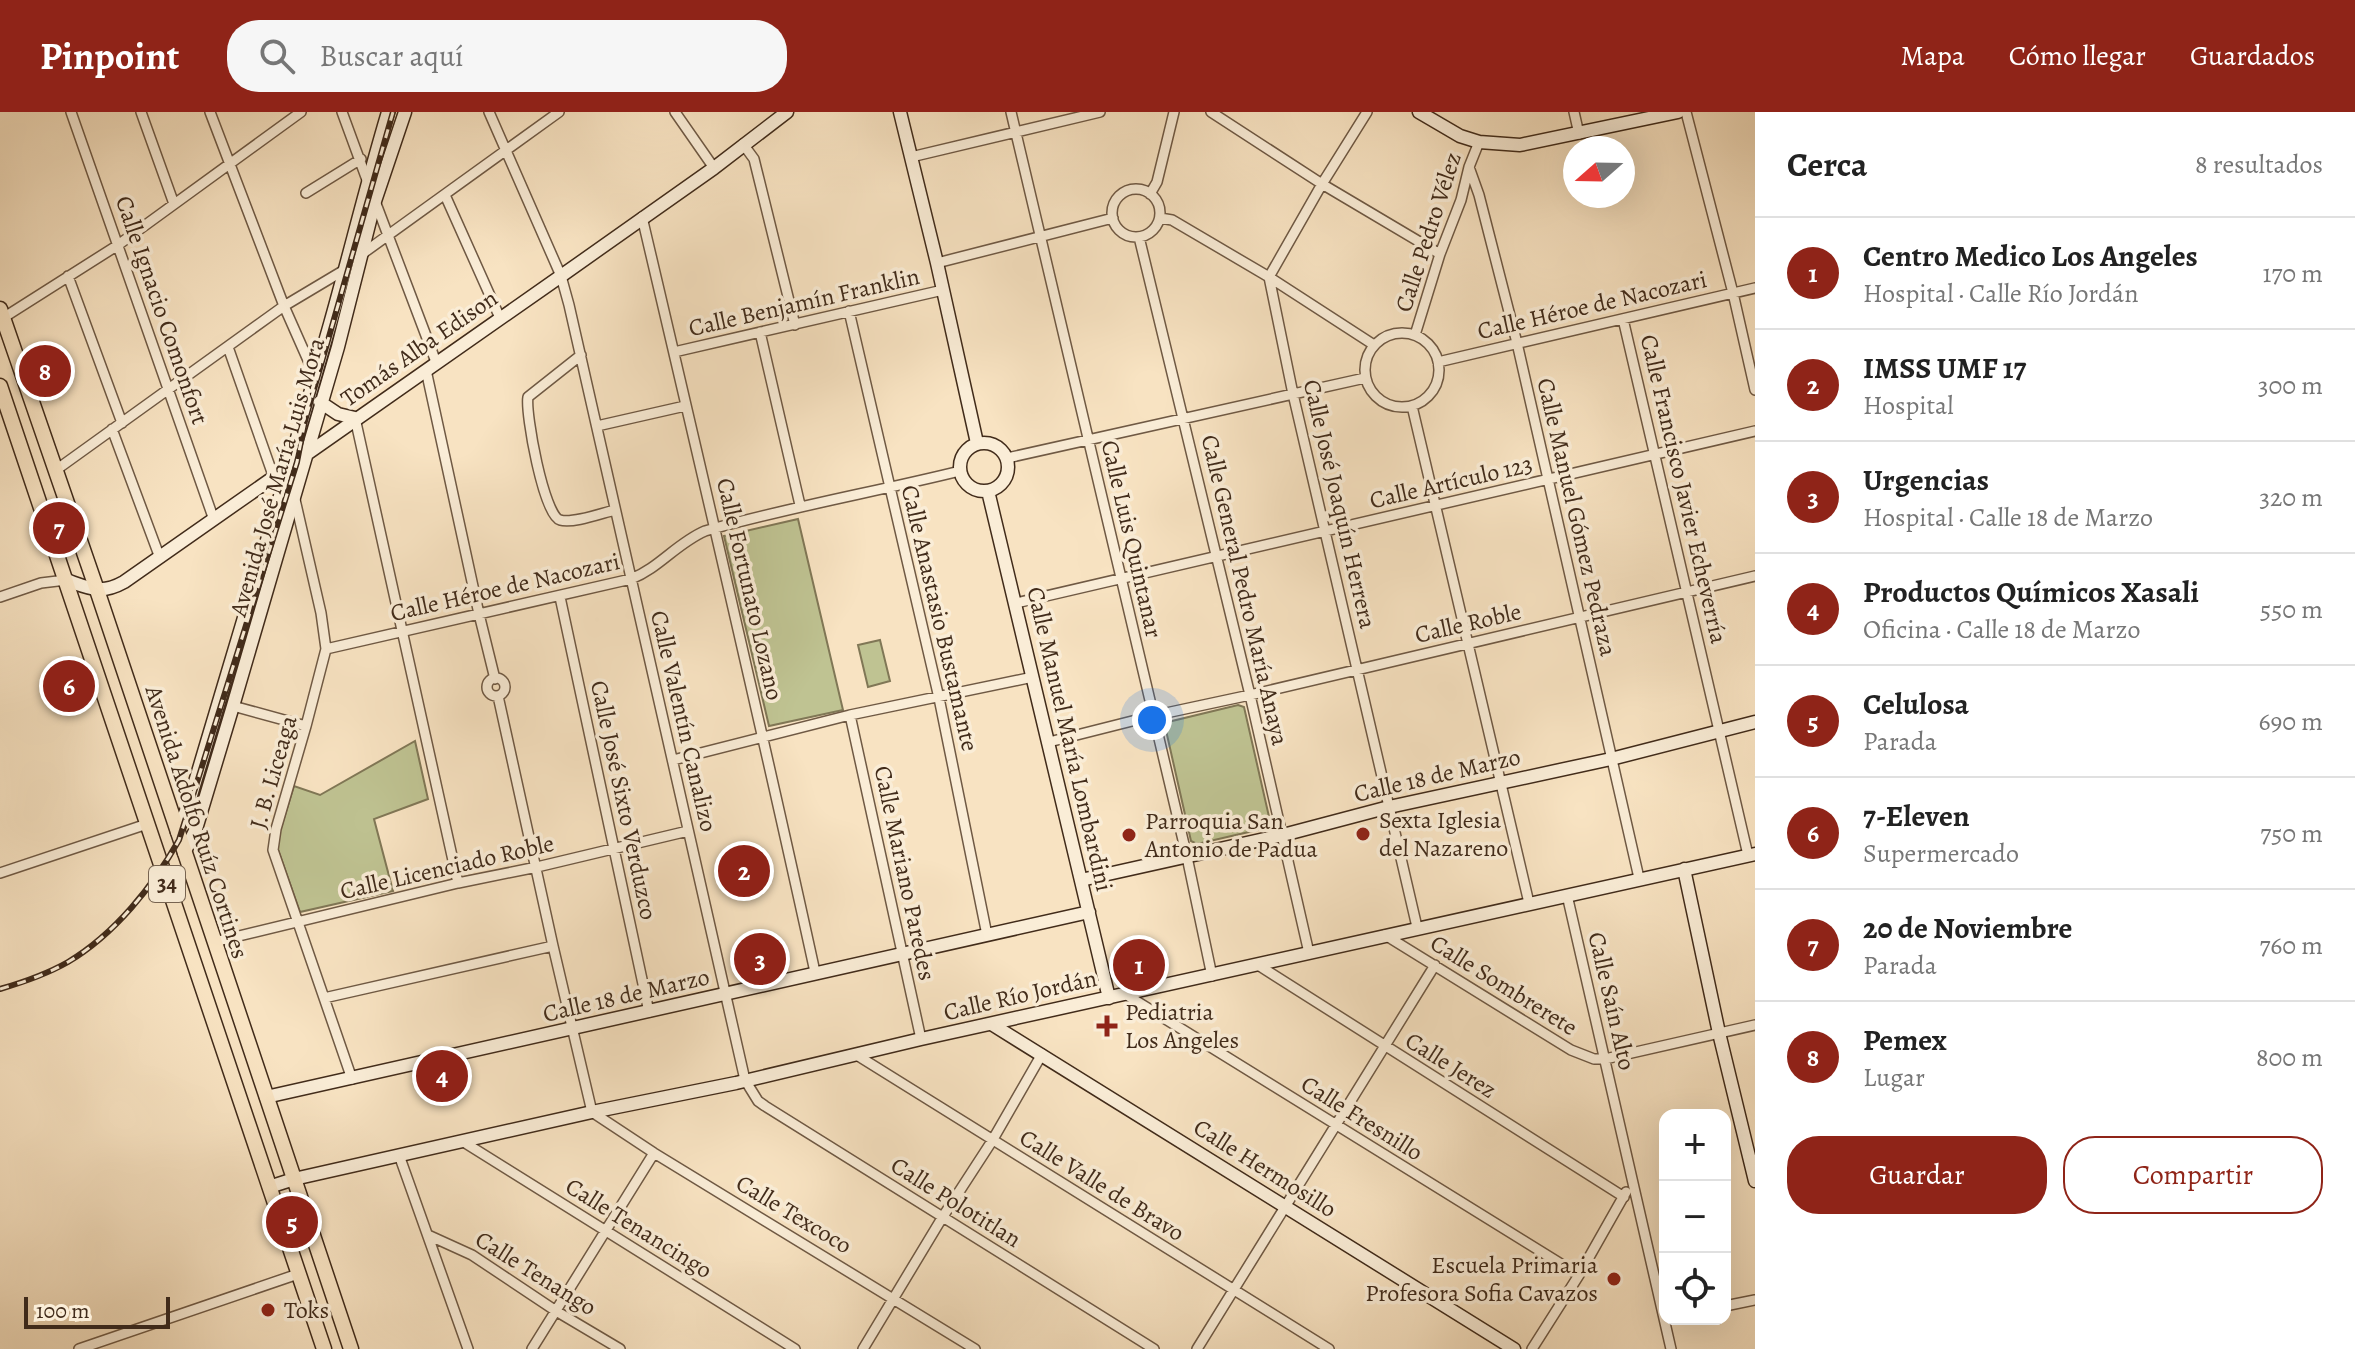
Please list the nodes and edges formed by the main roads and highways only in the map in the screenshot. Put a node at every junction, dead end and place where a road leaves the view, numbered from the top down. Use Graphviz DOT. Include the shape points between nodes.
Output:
graph roads {
  1 [pos="2,314"];
  2 [pos="0,386"];
  3 [pos="324,1349"];
  4 [pos="351,1349"];
  1 -- 4 [label="main road, Avenida Adolfo Ruíz Cortines / 34"];
  2 -- 3 [label="main road, Avenida Adolfo Ruíz Cortines / 34"];
}
